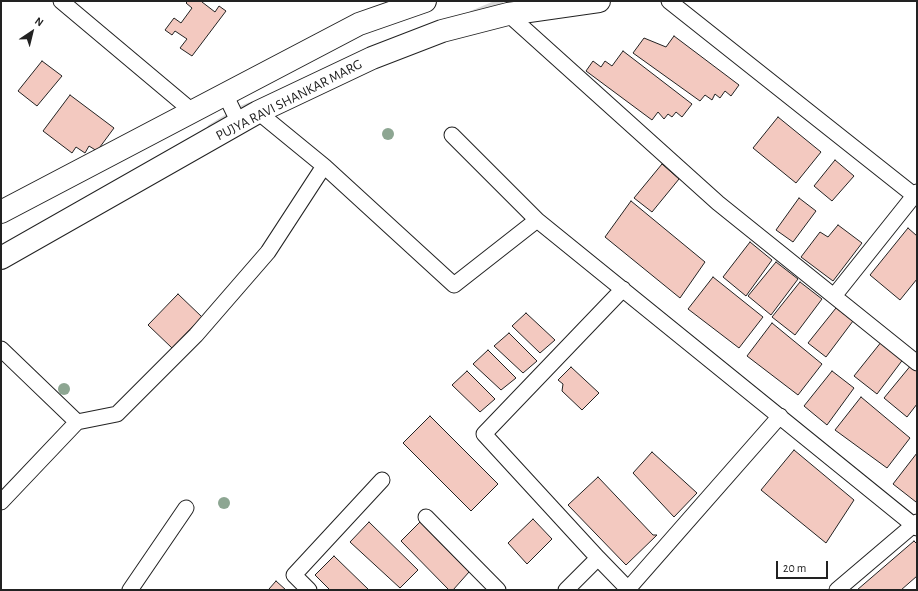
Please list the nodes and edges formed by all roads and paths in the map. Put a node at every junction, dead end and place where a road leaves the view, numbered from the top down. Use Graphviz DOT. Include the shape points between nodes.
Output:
graph roads {
  1 [pos="61,1"];
  2 [pos="425,1"];
  3 [pos="599,1"];
  4 [pos="669,1"];
  5 [pos="508,14"];
  6 [pos="225,94"];
  7 [pos="192,112"];
  8 [pos="258,112"];
  9 [pos="239,123"];
  10 [pos="452,135"];
  11 [pos="324,166"];
  12 [pos="916,194"];
  13 [pos="1,212"];
  14 [pos="537,220"];
  15 [pos="1,258"];
  16 [pos="623,289"];
  17 [pos="834,296"];
  18 [pos="1,349"];
  19 [pos="917,363"];
  20 [pos="780,416"];
  21 [pos="77,422"];
  22 [pos="382,480"];
  23 [pos="1,502"];
  24 [pos="186,508"];
  25 [pos="426,517"];
  26 [pos="916,525"];
  27 [pos="598,558"];
  28 [pos="130,590"];
  29 [pos="309,590"];
  30 [pos="498,590"];
  31 [pos="566,590"];
  32 [pos="837,590"];
  1 -- 7 [label="street"];
  2 -- 6 [label="main road" via="359,24"];
  3 -- 5 [label="main road, PUJYA RAVI SHANKAR MARG"];
  4 -- 12 [label="street"];
  5 -- 8 [label="main road, PUJYA RAVI SHANKAR MARG" via="442,30 372,58"];
  5 -- 17 [label="street" via="718,204"];
  6 -- 7 [label="main road"];
  6 -- 9 [label="street"];
  7 -- 13 [label="main road"];
  8 -- 9 [label="main road, PUJYA RAVI SHANKAR MARG"];
  8 -- 11 [label="street"];
  9 -- 15 [label="main road, PUJYA RAVI SHANKAR MARG"];
  10 -- 14 [label="street"];
  11 -- 14 [label="street" via="454,285"];
  11 -- 21 [label="street" via="268,252 196,335 117,414"];
  12 -- 17 [label="street"];
  14 -- 16 [label="street"];
  16 -- 20 [label="street"];
  16 -- 27 [label="street" via="484,434"];
  17 -- 19 [label="street"];
  18 -- 21 [label="street"];
  20 -- 26 [label="street"];
  20 -- 27 [label="street" via="628,588"];
  21 -- 23 [label="street"];
  22 -- 29 [label="street" via="294,576"];
  24 -- 28 [label="street"];
  25 -- 30 [label="street"];
  26 -- 32 [label="street"];
  27 -- 31 [label="street"];
}
